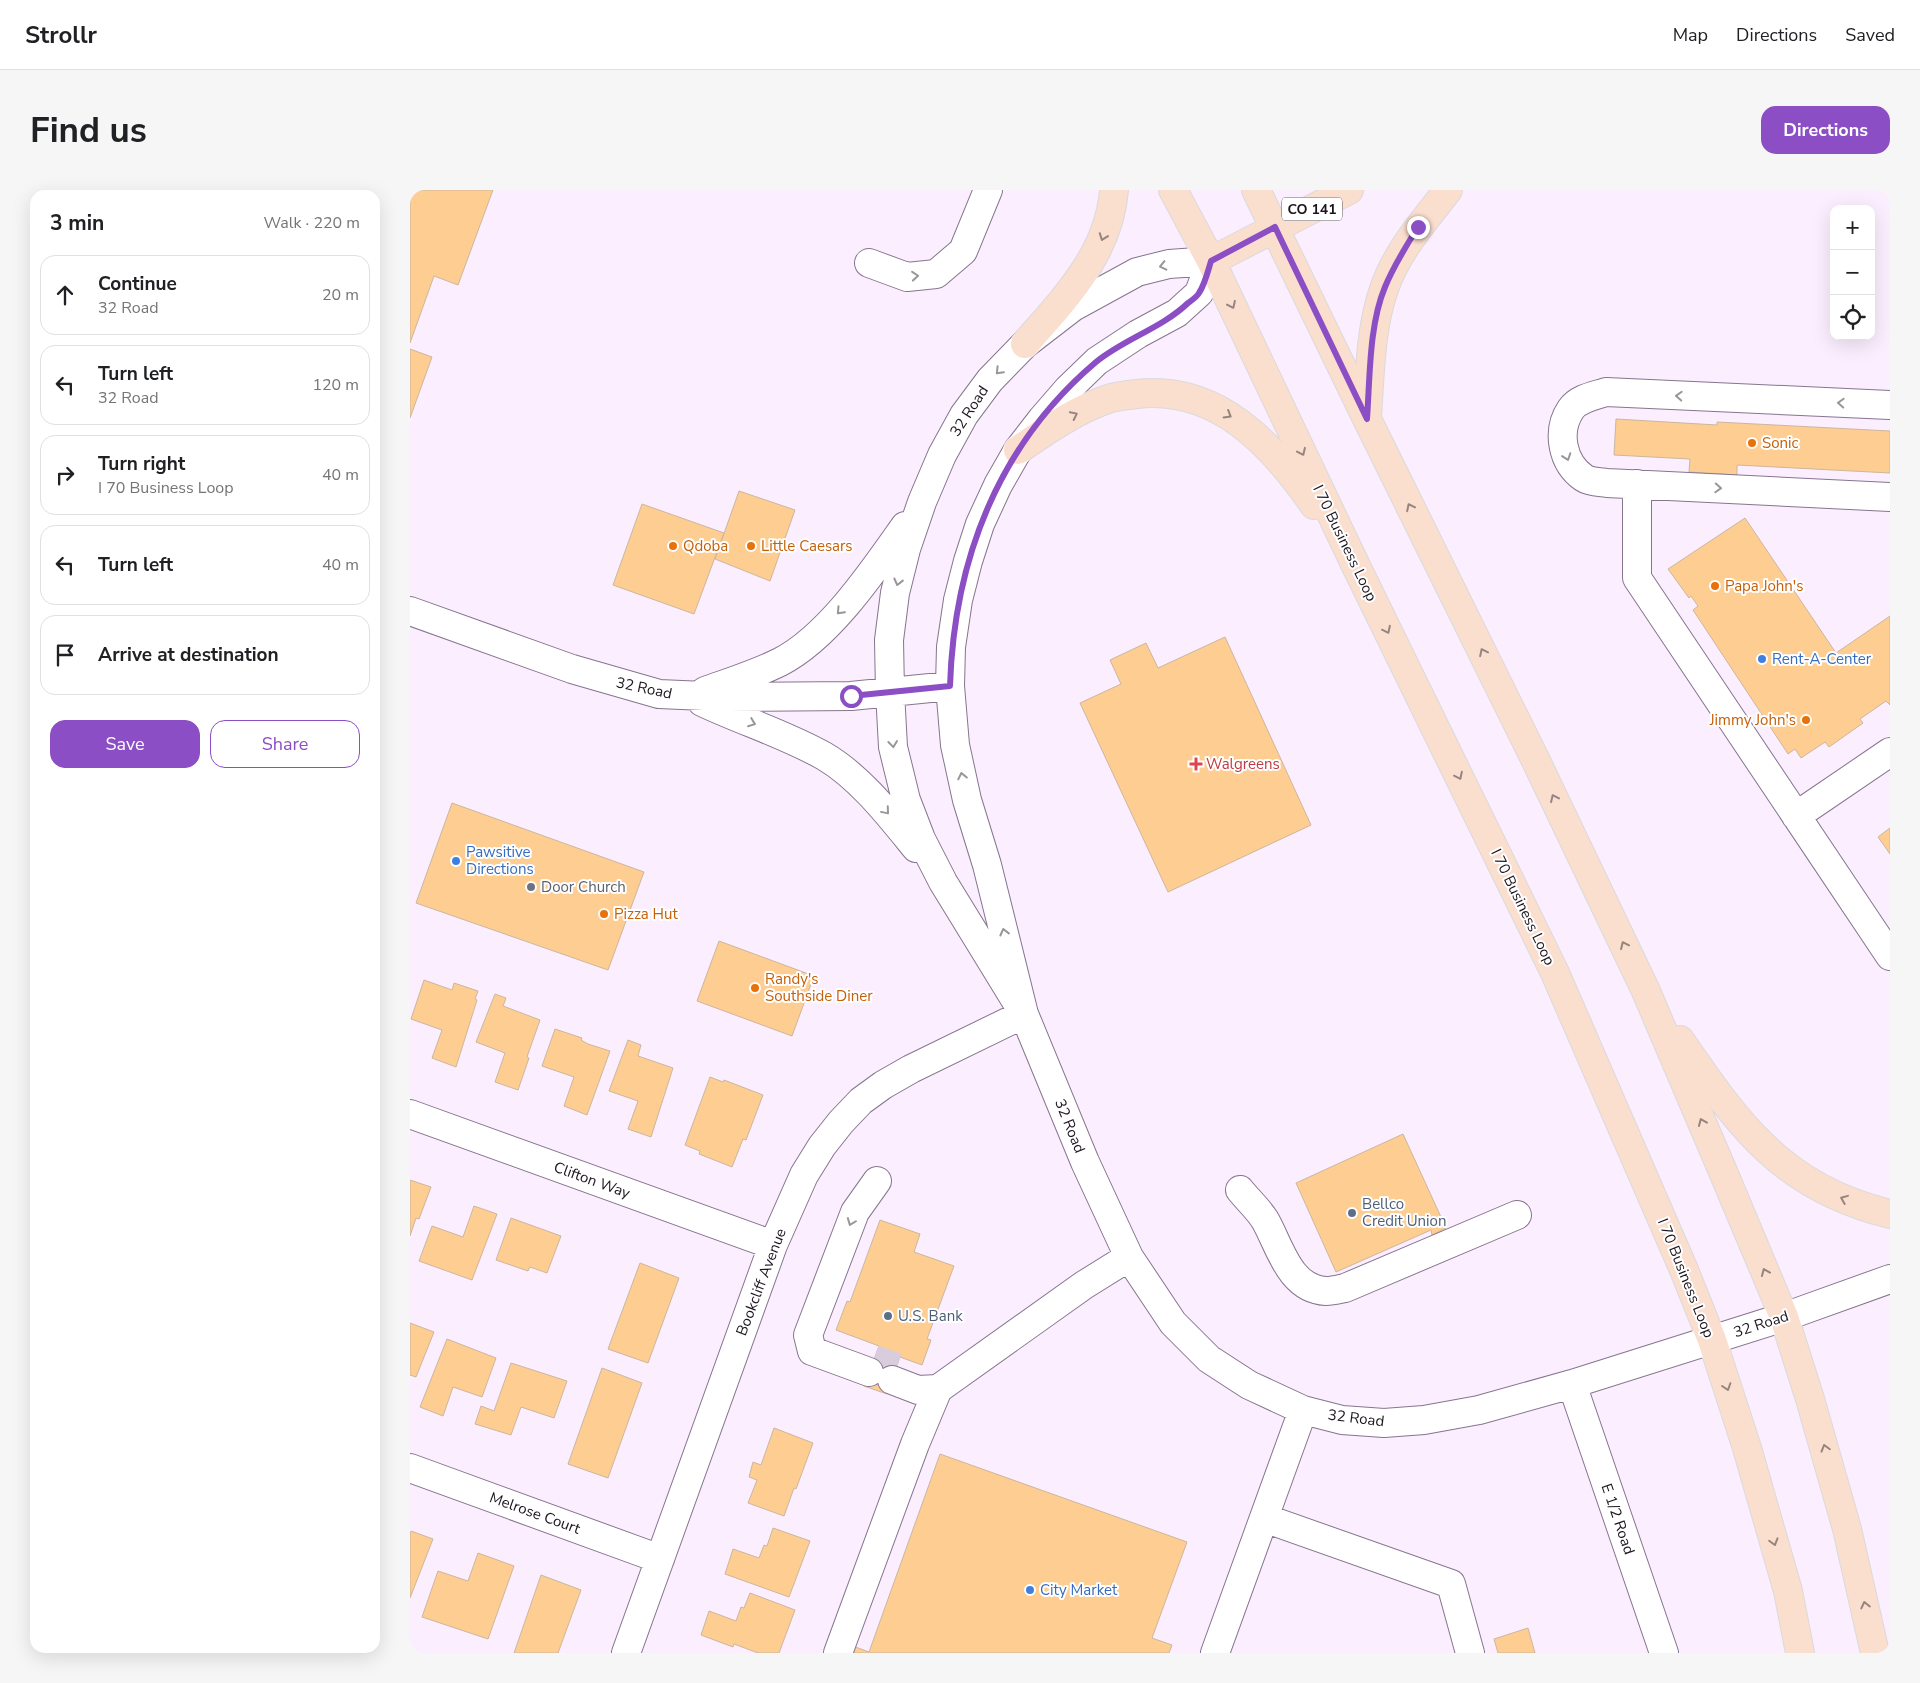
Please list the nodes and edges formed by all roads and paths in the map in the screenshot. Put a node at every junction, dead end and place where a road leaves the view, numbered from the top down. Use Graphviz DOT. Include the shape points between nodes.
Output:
graph roads {
  1 [pos="988,190"];
  2 [pos="1114,190"];
  3 [pos="1173,190"];
  4 [pos="1256,190"];
  5 [pos="1348,190"];
  6 [pos="1448,190"];
  7 [pos="1275,227"];
  8 [pos="1211,261"];
  9 [pos="869,263"];
  10 [pos="1025,344"];
  11 [pos="1890,405"];
  12 [pos="1367,419"];
  13 [pos="1018,450"];
  14 [pos="1637,484"];
  15 [pos="1890,497"];
  16 [pos="922,502"];
  17 [pos="1355,564"];
  18 [pos="410,611"];
  19 [pos="950,686"];
  20 [pos="890,692"];
  21 [pos="691,697"];
  22 [pos="1890,752"];
  23 [pos="1796,816"];
  24 [pos="943,882"];
  25 [pos="1890,956"];
  26 [pos="1645,989"];
  27 [pos="1024,1014"];
  28 [pos="410,1114"];
  29 [pos="877,1182"];
  30 [pos="1240,1190"];
  31 [pos="1890,1214"];
  32 [pos="1517,1215"];
  33 [pos="773,1245"];
  34 [pos="1129,1257"];
  35 [pos="1890,1279"];
  36 [pos="1784,1317"];
  37 [pos="1712,1340"];
  38 [pos="1572,1384"];
  39 [pos="938,1389"];
  40 [pos="1303,1410"];
  41 [pos="410,1468"];
  42 [pos="1264,1518"];
  43 [pos="660,1559"];
  44 [pos="626,1653"];
  45 [pos="838,1653"];
  46 [pos="1215,1653"];
  47 [pos="1470,1653"];
  48 [pos="1664,1653"];
  49 [pos="1800,1653"];
  50 [pos="1875,1653"];
  9 -- 1 [label="street, one-way" via="907,277 936,274 963,252"];
  2 -- 10 [label="main road, one-way" via="1109,220 1085,273"];
  3 -- 8 [label="main road, I 70 Business Loop"];
  4 -- 7 [label="main road"];
  5 -- 7 [label="main road, 32 Road / CO 141"];
  6 -- 12 [label="main road" via="1399,256 1384,288 1376,320"];
  7 -- 8 [label="main road, 32 Road / CO 141"];
  7 -- 12 [label="main road"];
  8 -- 10 [label="street, 32 Road, one-way" via="1169,264 1137,272 1073,307"];
  8 -- 13 [label="street, 32 Road" via="1199,293 1177,313 1097,361 1068,389"];
  8 -- 17 [label="main road, I 70 Business Loop, one-way"];
  10 -- 16 [label="street, 32 Road, one-way" via="990,380 964,415"];
  11 -- 14 [label="street, one-way" via="1606,392 1585,398 1572,408 1563,428 1564,447 1570,465 1586,479"];
  26 -- 12 [label="main road, one-way"];
  13 -- 17 [label="main road, one-way" via="1062,420 1112,398 1151,393 1196,400 1239,422 1264,443 1303,489"];
  13 -- 19 [label="street, 32 Road" via="980,524 968,561 951,647"];
  14 -- 15 [label="street, one-way"];
  14 -- 23 [label="street" via="1637,578"];
  16 -- 20 [label="street, 32 Road, one-way" via="895,593 889,640"];
  16 -- 21 [label="street, one-way" via="860,590 809,642 781,661"];
  17 -- 37 [label="main road, I 70 Business Loop, one-way" via="1555,973"];
  18 -- 21 [label="street, 32 Road" via="572,669 659,694"];
  19 -- 20 [label="street, 32 Road"];
  27 -- 19 [label="street, 32 Road, one-way" via="987,865 967,800 955,745"];
  20 -- 21 [label="street, 32 Road" via="851,696"];
  20 -- 24 [label="street, 32 Road, one-way" via="893,747 906,800"];
  21 -- 24 [label="street, one-way" via="826,757 875,798"];
  22 -- 23 [label="street"];
  23 -- 25 [label="street"];
  24 -- 27 [label="street, 32 Road"];
  31 -- 26 [label="main road, one-way" via="1843,1199 1802,1179 1751,1136 1718,1096"];
  36 -- 26 [label="main road, one-way"];
  27 -- 33 [label="street, Bookcliff Avenue" via="911,1069 861,1101 822,1146 804,1175"];
  27 -- 34 [label="street, 32 Road" via="1085,1162"];
  28 -- 33 [label="street, Clifton Way"];
  29 -- 39 [label="street, one-way" via="855,1212 808,1335 812,1351 924,1377"];
  30 -- 32 [label="street" via="1265,1220 1290,1268 1299,1278 1326,1291 1345,1288"];
  33 -- 43 [label="street, Bookcliff Avenue"];
  34 -- 39 [label="street" via="1084,1285"];
  34 -- 40 [label="street, 32 Road" via="1173,1323 1208,1358 1248,1385"];
  35 -- 36 [label="street, 32 Road"];
  36 -- 37 [label="street, 32 Road"];
  50 -- 36 [label="main road, one-way" via="1847,1529"];
  37 -- 38 [label="street, 32 Road"];
  37 -- 49 [label="main road, I 70 Business Loop, one-way" via="1788,1591"];
  38 -- 40 [label="street, 32 Road" via="1479,1410 1424,1420 1384,1423 1342,1420"];
  38 -- 48 [label="street, E 1/2 Road"];
  39 -- 45 [label="street"];
  40 -- 42 [label="street"];
  41 -- 43 [label="street, Melrose Court"];
  42 -- 46 [label="street"];
  42 -- 47 [label="street" via="1451,1584"];
  43 -- 44 [label="street, Bookcliff Avenue"];
}
